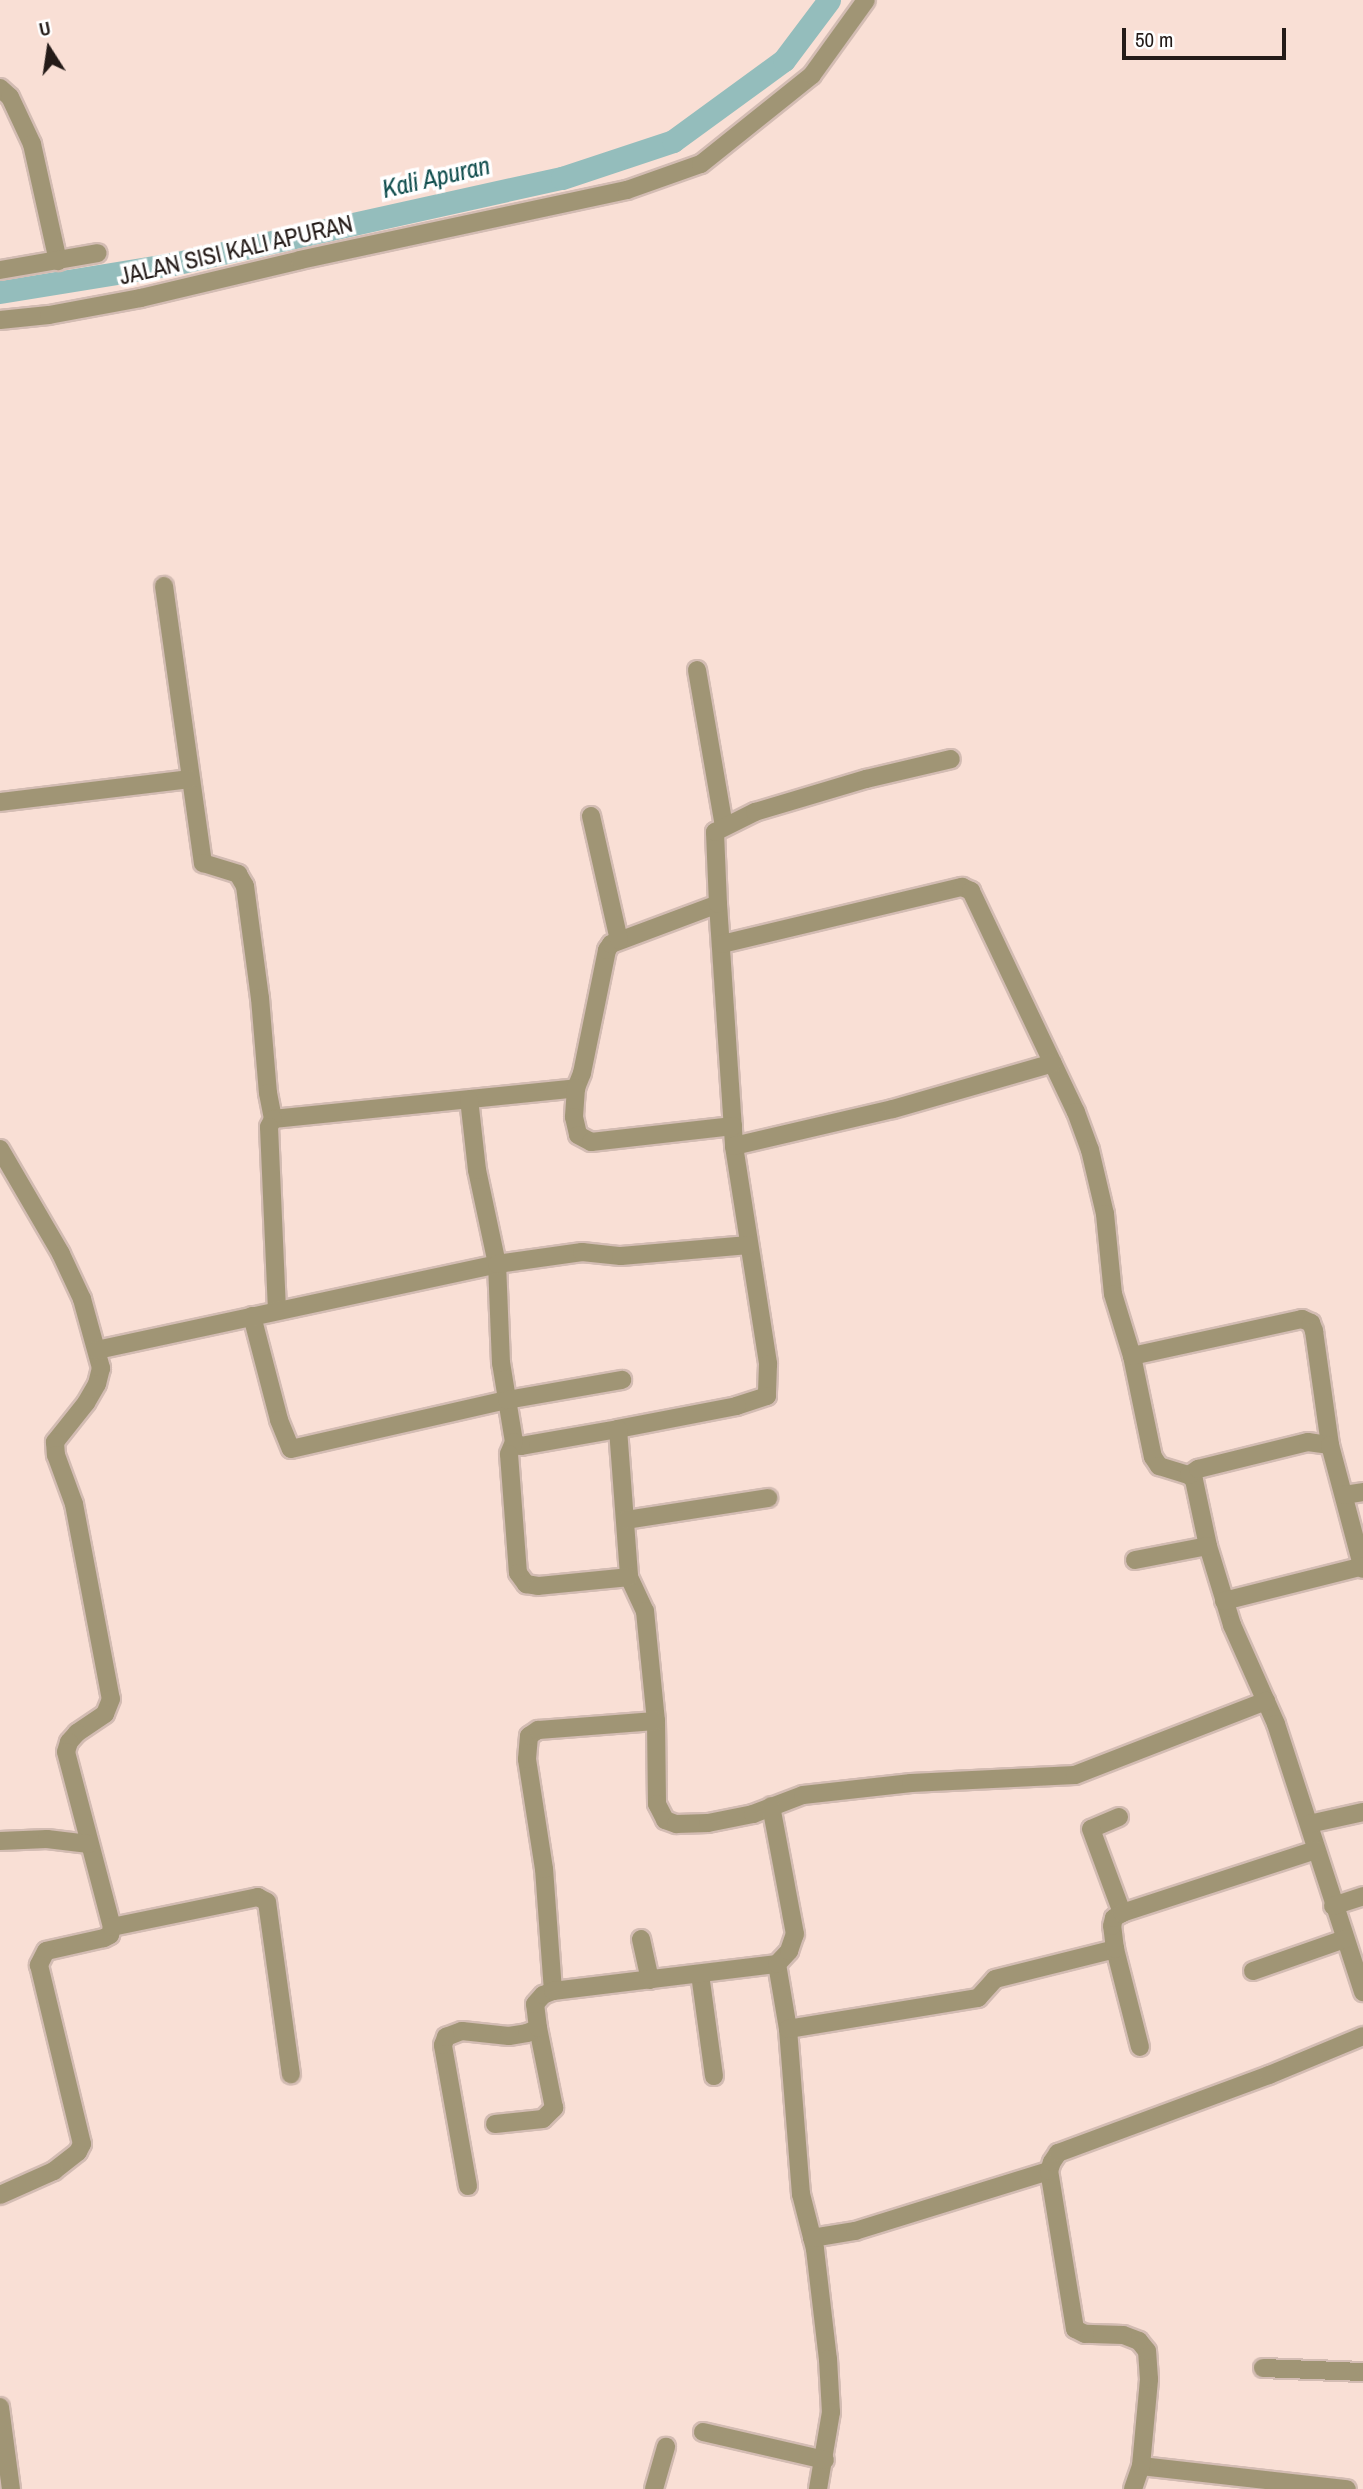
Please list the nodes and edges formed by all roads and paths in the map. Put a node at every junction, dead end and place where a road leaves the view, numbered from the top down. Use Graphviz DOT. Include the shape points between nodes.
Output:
graph roads {
  1 [pos="866,0"];
  2 [pos="0,88"];
  3 [pos="98,253"];
  4 [pos="58,261"];
  5 [pos="0,270"];
  6 [pos="0,320"];
  7 [pos="164,586"];
  8 [pos="697,670"];
  9 [pos="951,759"];
  10 [pos="190,779"];
  11 [pos="0,802"];
  12 [pos="591,816"];
  13 [pos="724,826"];
  14 [pos="718,904"];
  15 [pos="619,940"];
  16 [pos="722,944"];
  17 [pos="1053,1063"];
  18 [pos="576,1088"];
  19 [pos="469,1099"];
  20 [pos="274,1119"];
  21 [pos="733,1126"];
  22 [pos="734,1146"];
  23 [pos="0,1149"];
  24 [pos="7,1178"];
  25 [pos="749,1245"];
  26 [pos="497,1264"];
  27 [pos="277,1311"];
  28 [pos="251,1316"];
  29 [pos="97,1350"];
  30 [pos="1132,1356"];
  31 [pos="622,1380"];
  32 [pos="507,1400"];
  33 [pos="618,1429"];
  34 [pos="514,1442"];
  35 [pos="1330,1445"];
  36 [pos="1189,1475"];
  37 [pos="1363,1492"];
  38 [pos="1344,1495"];
  39 [pos="768,1498"];
  40 [pos="626,1520"];
  41 [pos="1208,1546"];
  42 [pos="1135,1560"];
  43 [pos="1363,1567"];
  44 [pos="629,1577"];
  45 [pos="1224,1601"];
  46 [pos="1266,1701"];
  47 [pos="656,1721"];
  48 [pos="771,1806"];
  49 [pos="1363,1812"];
  50 [pos="1119,1816"];
  51 [pos="1309,1824"];
  52 [pos="0,1841"];
  53 [pos="89,1843"];
  54 [pos="1316,1850"];
  55 [pos="1363,1896"];
  56 [pos="1333,1906"];
  57 [pos="1122,1913"];
  58 [pos="112,1927"];
  59 [pos="641,1939"];
  60 [pos="1345,1939"];
  61 [pos="1115,1950"];
  62 [pos="777,1964"];
  63 [pos="1253,1971"];
  64 [pos="700,1974"];
  65 [pos="650,1980"];
  66 [pos="553,1991"];
  67 [pos="1363,1992"];
  68 [pos="538,2028"];
  69 [pos="788,2029"];
  70 [pos="1363,2036"];
  71 [pos="1140,2047"];
  72 [pos="291,2074"];
  73 [pos="714,2076"];
  74 [pos="495,2124"];
  75 [pos="1049,2171"];
  76 [pos="468,2186"];
  77 [pos="0,2195"];
  78 [pos="812,2238"];
  79 [pos="1263,2368"];
  80 [pos="1363,2372"];
  81 [pos="0,2407"];
  82 [pos="703,2432"];
  83 [pos="666,2447"];
  84 [pos="825,2460"];
  85 [pos="1141,2466"];
  86 [pos="11,2489"];
  87 [pos="654,2489"];
  88 [pos="818,2489"];
  89 [pos="1133,2489"];
  90 [pos="1347,2489"];
  1 -- 6 [label="street, JALAN SISI KALI APURAN" via="812,75 701,164 627,190 141,298"];
  2 -- 4 [label="street" via="10,97 32,144"];
  3 -- 4 [label="street"];
  4 -- 5 [label="street"];
  7 -- 10 [label="street"];
  8 -- 13 [label="street"];
  9 -- 13 [label="street" via="755,811"];
  10 -- 11 [label="street"];
  10 -- 20 [label="street" via="203,863 239,874 245,886"];
  12 -- 15 [label="street"];
  13 -- 14 [label="street" via="714,834"];
  14 -- 15 [label="street"];
  14 -- 16 [label="street"];
  15 -- 18 [label="street" via="607,950"];
  16 -- 17 [label="street" via="966,886"];
  16 -- 21 [label="street"];
  17 -- 22 [label="street"];
  17 -- 30 [label="street" via="1090,1150 1105,1214 1113,1294"];
  18 -- 19 [label="street"];
  18 -- 21 [label="street" via="578,1135 591,1142"];
  19 -- 20 [label="street"];
  19 -- 26 [label="street" via="477,1170"];
  20 -- 27 [label="street" via="270,1139"];
  21 -- 22 [label="street"];
  22 -- 25 [label="street"];
  23 -- 24 [label="street"];
  24 -- 29 [label="street" via="72,1277"];
  25 -- 26 [label="street" via="621,1256 582,1252"];
  25 -- 33 [label="street" via="768,1364 766,1396"];
  26 -- 27 [label="street"];
  26 -- 32 [label="street"];
  27 -- 28 [label="street"];
  28 -- 29 [label="street"];
  28 -- 32 [label="street" via="291,1449"];
  29 -- 53 [label="street" via="101,1368 97,1384 55,1442 74,1504 111,1699 105,1714 78,1733 66,1752"];
  30 -- 35 [label="street" via="1303,1319 1314,1331"];
  30 -- 36 [label="street" via="1153,1457 1159,1466"];
  31 -- 32 [label="street"];
  32 -- 34 [label="street"];
  33 -- 34 [label="street" via="521,1446"];
  33 -- 40 [label="street"];
  34 -- 44 [label="street" via="509,1454 518,1573 526,1584"];
  35 -- 36 [label="street" via="1308,1442"];
  35 -- 38 [label="street"];
  36 -- 41 [label="street" via="1197,1489"];
  37 -- 38 [label="street"];
  38 -- 43 [label="street"];
  39 -- 40 [label="street"];
  40 -- 44 [label="street"];
  41 -- 42 [label="street"];
  41 -- 45 [label="street"];
  43 -- 45 [label="street"];
  44 -- 47 [label="street" via="645,1611"];
  45 -- 46 [label="street"];
  46 -- 48 [label="street" via="1075,1775 911,1783 803,1795"];
  46 -- 51 [label="street"];
  47 -- 48 [label="street" via="656,1804 665,1820 708,1823"];
  47 -- 66 [label="street" via="538,1730 529,1736 527,1759 544,1869"];
  48 -- 62 [label="street" via="795,1934 789,1951"];
  49 -- 51 [label="street"];
  50 -- 57 [label="street" via="1091,1829"];
  51 -- 54 [label="street"];
  52 -- 53 [label="street"];
  53 -- 58 [label="street"];
  54 -- 56 [label="street"];
  54 -- 57 [label="street"];
  55 -- 56 [label="street"];
  56 -- 60 [label="street"];
  57 -- 61 [label="street" via="1114,1917 1112,1926"];
  58 -- 72 [label="street" via="258,1897 267,1902"];
  58 -- 77 [label="street" via="104,1938 46,1951 39,1965 82,2144 54,2171"];
  59 -- 65 [label="street"];
  60 -- 63 [label="street"];
  60 -- 67 [label="street"];
  61 -- 69 [label="street" via="995,1979 978,1998"];
  61 -- 71 [label="street"];
  62 -- 64 [label="street"];
  62 -- 69 [label="street"];
  64 -- 65 [label="street"];
  64 -- 73 [label="street"];
  65 -- 66 [label="street"];
  66 -- 68 [label="street" via="542,1995 536,2004"];
  68 -- 74 [label="street" via="554,2108 543,2119"];
  68 -- 76 [label="street" via="509,2036 462,2031 446,2037 443,2045"];
  69 -- 78 [label="street" via="800,2194"];
  70 -- 75 [label="street" via="1058,2153"];
  75 -- 78 [label="street" via="855,2231"];
  75 -- 85 [label="street" via="1075,2329 1084,2334 1124,2335 1139,2341 1147,2351"];
  78 -- 84 [label="street" via="828,2359 831,2412"];
  79 -- 80 [label="street"];
  81 -- 86 [label="street"];
  82 -- 84 [label="street"];
  83 -- 87 [label="street"];
  84 -- 88 [label="street"];
  85 -- 89 [label="street"];
  85 -- 90 [label="street"];
}
